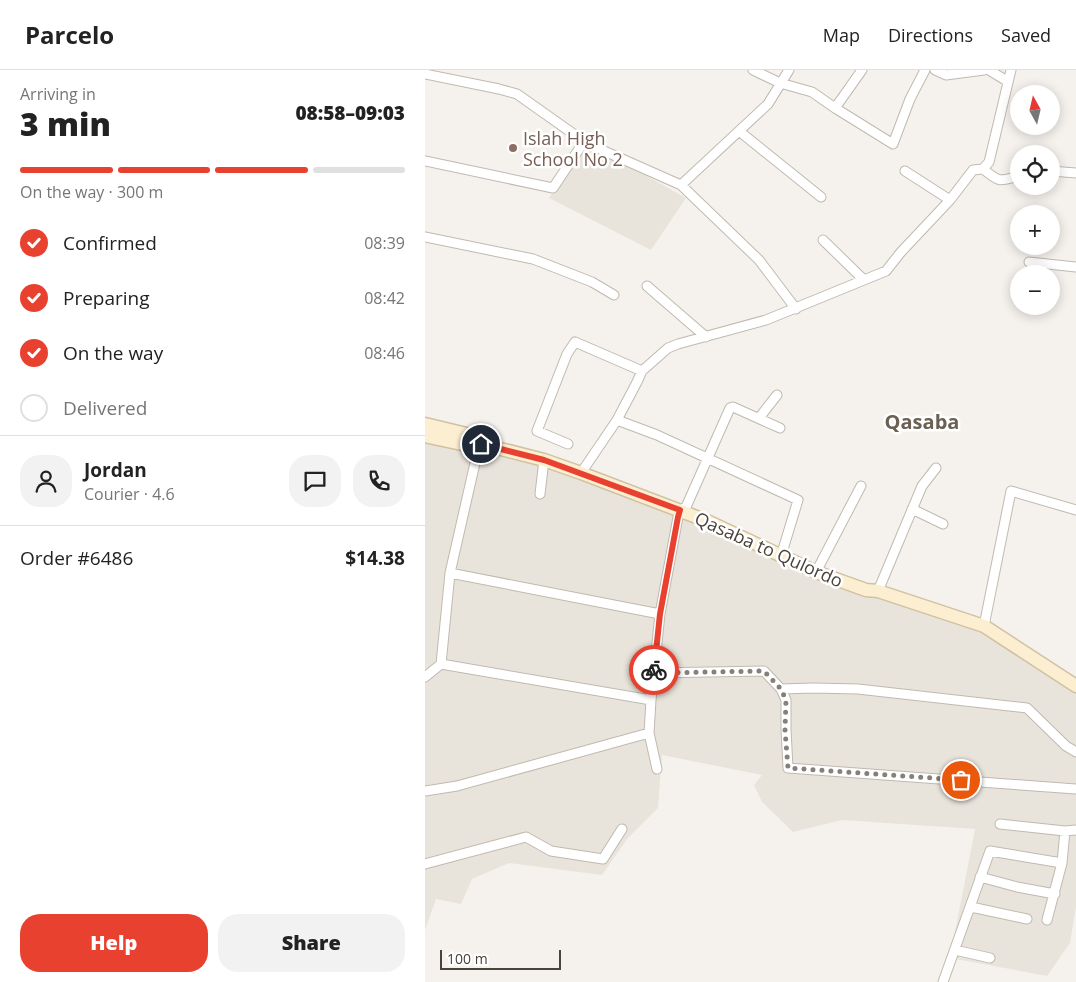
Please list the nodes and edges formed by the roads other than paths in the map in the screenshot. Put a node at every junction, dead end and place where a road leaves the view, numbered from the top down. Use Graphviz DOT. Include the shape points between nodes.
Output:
graph roads {
  1 [pos="753,70"];
  2 [pos="789,70"];
  3 [pos="862,70"];
  4 [pos="925,70"];
  5 [pos="935,70"];
  6 [pos="984,70"];
  7 [pos="989,70"];
  8 [pos="1011,70"];
  9 [pos="425,74"];
  10 [pos="1007,81"];
  11 [pos="780,83"];
  12 [pos="835,108"];
  13 [pos="739,131"];
  14 [pos="585,140"];
  15 [pos="425,161"];
  16 [pos="983,168"];
  17 [pos="905,170"];
  18 [pos="1060,173"];
  19 [pos="1076,174"];
  20 [pos="1010,178"];
  21 [pos="681,185"];
  22 [pos="821,197"];
  23 [pos="950,200"];
  24 [pos="425,238"];
  25 [pos="823,240"];
  26 [pos="1029,262"];
  27 [pos="1076,267"];
  28 [pos="865,280"];
  29 [pos="647,286"];
  30 [pos="614,295"];
  31 [pos="795,309"];
  32 [pos="706,337"];
  33 [pos="641,371"];
  34 [pos="777,395"];
  35 [pos="759,418"];
  36 [pos="617,420"];
  37 [pos="425,424"];
  38 [pos="780,428"];
  39 [pos="425,436"];
  40 [pos="481,444"];
  41 [pos="568,444"];
  42 [pos="707,457"];
  43 [pos="544,460"];
  44 [pos="936,468"];
  45 [pos="581,473"];
  46 [pos="861,486"];
  47 [pos="540,494"];
  48 [pos="912,509"];
  49 [pos="680,510"];
  50 [pos="1076,510"];
  51 [pos="943,524"];
  52 [pos="781,556"];
  53 [pos="816,572"];
  54 [pos="451,573"];
  55 [pos="878,591"];
  56 [pos="660,614"];
  57 [pos="984,626"];
  58 [pos="441,664"];
  59 [pos="654,673"];
  60 [pos="425,677"];
  61 [pos="1075,682"];
  62 [pos="781,689"];
  63 [pos="651,700"];
  64 [pos="649,734"];
  65 [pos="1076,752"];
  66 [pos="657,769"];
  67 [pos="1076,789"];
  68 [pos="425,791"];
  69 [pos="1000,824"];
  70 [pos="622,829"];
  71 [pos="1076,830"];
  72 [pos="1065,831"];
  73 [pos="1062,863"];
  74 [pos="425,864"];
  75 [pos="981,877"];
  76 [pos="1055,894"];
  77 [pos="971,907"];
  78 [pos="1027,920"];
  79 [pos="1047,920"];
  80 [pos="955,950"];
  81 [pos="990,958"];
  82 [pos="943,982"];
  1 -- 11 [label="street"];
  2 -- 11 [label="street"];
  3 -- 12 [label="street"];
  4 -- 12 [label="street" via="893,144"];
  5 -- 6 [label="street" via="946,75"];
  7 -- 10 [label="street"];
  8 -- 10 [label="street"];
  9 -- 14 [label="street" via="517,94"];
  10 -- 16 [label="street" via="989,162"];
  11 -- 12 [label="street" via="812,92"];
  11 -- 13 [label="street" via="768,104"];
  13 -- 21 [label="street"];
  13 -- 22 [label="street"];
  14 -- 15 [label="street" via="553,188"];
  14 -- 21 [label="street"];
  16 -- 20 [label="street" via="998,180"];
  16 -- 23 [label="street" via="973,170"];
  17 -- 23 [label="street"];
  18 -- 19 [label="street"];
  21 -- 31 [label="street" via="759,260"];
  23 -- 28 [label="street" via="886,271"];
  24 -- 30 [label="street" via="533,259 592,282"];
  25 -- 28 [label="street"];
  26 -- 27 [label="street"];
  28 -- 31 [label="street"];
  29 -- 32 [label="street"];
  31 -- 32 [label="street"];
  32 -- 33 [label="street" via="668,348"];
  33 -- 36 [label="street"];
  33 -- 41 [label="street" via="575,342 567,354 537,432"];
  34 -- 35 [label="street"];
  35 -- 38 [label="street"];
  35 -- 42 [label="street" via="730,408"];
  36 -- 42 [label="street"];
  36 -- 45 [label="street"];
  37 -- 40 [label="street, Qasaba to Qulordo" via="475,436"];
  39 -- 40 [label="street" via="471,446"];
  40 -- 43 [label="street, Qasaba to Qulordo"];
  40 -- 54 [label="street"];
  42 -- 49 [label="street" via="686,507"];
  42 -- 52 [label="street" via="798,500"];
  43 -- 45 [label="street, Qasaba to Qulordo"];
  43 -- 47 [label="street"];
  44 -- 48 [label="street" via="922,486"];
  45 -- 49 [label="street, Qasaba to Qulordo"];
  46 -- 53 [label="street"];
  48 -- 51 [label="street"];
  48 -- 55 [label="street"];
  49 -- 52 [label="street, Qasaba to Qulordo"];
  49 -- 56 [label="street"];
  50 -- 57 [label="street" via="1011,491"];
  52 -- 53 [label="street, Qasaba to Qulordo"];
  53 -- 55 [label="street, Qasaba to Qulordo" via="866,590"];
  54 -- 56 [label="street"];
  54 -- 58 [label="street"];
  55 -- 57 [label="street, Qasaba to Qulordo"];
  56 -- 59 [label="street"];
  57 -- 61 [label="street, Qasaba to Qulordo"];
  58 -- 60 [label="street"];
  58 -- 63 [label="street"];
  59 -- 62 [label="street" via="764,671"];
  59 -- 63 [label="street"];
  62 -- 65 [label="street" via="859,689 1027,708"];
  62 -- 67 [label="street" via="786,700 788,768"];
  63 -- 64 [label="street"];
  64 -- 66 [label="street"];
  64 -- 68 [label="street" via="457,786"];
  69 -- 72 [label="street"];
  70 -- 74 [label="street" via="603,858 551,851 526,837"];
  71 -- 72 [label="street"];
  72 -- 73 [label="street"];
  73 -- 75 [label="street" via="990,851"];
  73 -- 76 [label="street"];
  75 -- 76 [label="street"];
  75 -- 77 [label="street"];
  76 -- 79 [label="street"];
  77 -- 78 [label="street"];
  77 -- 80 [label="street"];
  80 -- 81 [label="street"];
  80 -- 82 [label="street"];
}
